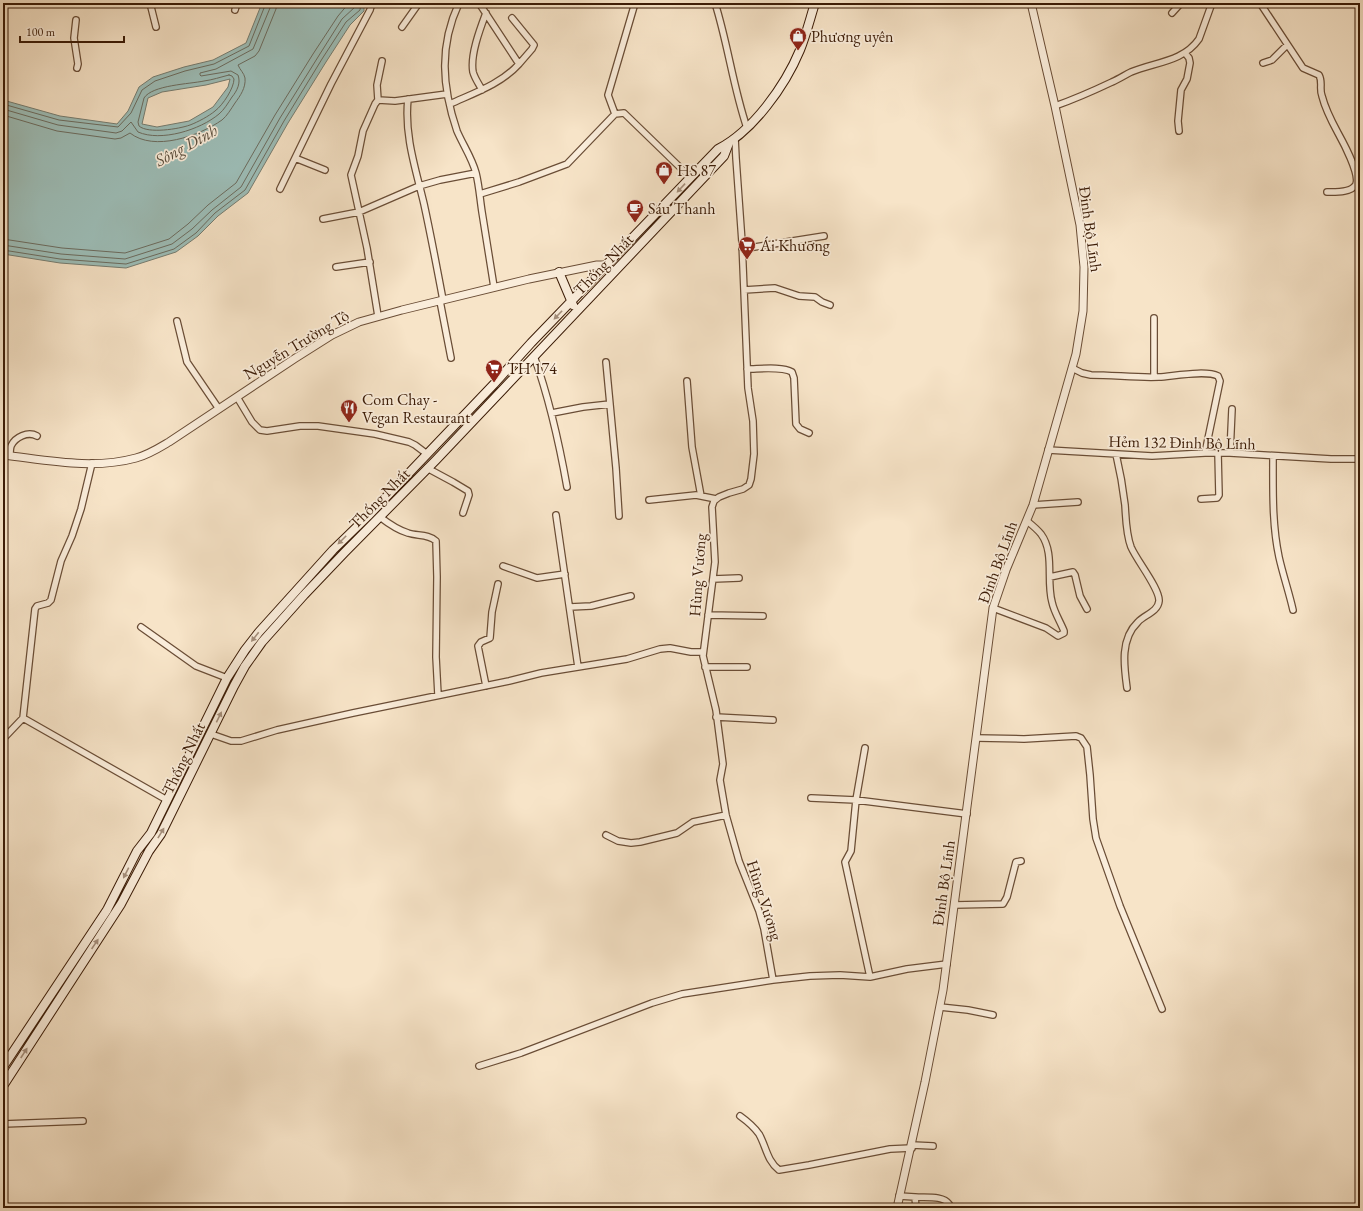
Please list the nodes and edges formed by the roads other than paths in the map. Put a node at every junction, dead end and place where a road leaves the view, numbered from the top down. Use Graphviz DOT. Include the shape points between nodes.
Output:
graph roads {
  1 [pos="150,3"];
  2 [pos="237,3"];
  3 [pos="372,3"];
  4 [pos="419,3"];
  5 [pos="459,3"];
  6 [pos="479,3"];
  7 [pos="635,3"];
  8 [pos="714,3"];
  9 [pos="815,3"];
  10 [pos="1031,3"];
  11 [pos="1181,3"];
  12 [pos="1212,3"];
  13 [pos="1260,3"];
  14 [pos="235,10"];
  15 [pos="486,13"];
  16 [pos="1172,13"];
  17 [pos="512,18"];
  18 [pos="76,20"];
  19 [pos="156,27"];
  20 [pos="402,28"];
  21 [pos="1287,45"];
  22 [pos="1185,53"];
  23 [pos="382,61"];
  24 [pos="1263,63"];
  25 [pos="519,64"];
  26 [pos="77,68"];
  27 [pos="482,90"];
  28 [pos="447,94"];
  29 [pos="378,100"];
  30 [pos="408,100"];
  31 [pos="450,104"];
  32 [pos="1055,106"];
  33 [pos="615,114"];
  34 [pos="746,128"];
  35 [pos="1179,131"];
  36 [pos="732,141"];
  37 [pos="295,158"];
  38 [pos="325,170"];
  39 [pos="476,173"];
  40 [pos="691,178"];
  41 [pos="419,186"];
  42 [pos="280,189"];
  43 [pos="1327,192"];
  44 [pos="480,194"];
  45 [pos="359,212"];
  46 [pos="323,219"];
  47 [pos="824,236"];
  48 [pos="742,249"];
  49 [pos="370,262"];
  50 [pos="606,265"];
  51 [pos="336,267"];
  52 [pos="559,272"];
  53 [pos="614,272"];
  54 [pos="494,288"];
  55 [pos="744,290"];
  56 [pos="441,301"];
  57 [pos="571,302"];
  58 [pos="830,304"];
  59 [pos="577,311"];
  60 [pos="378,316"];
  61 [pos="1154,318"];
  62 [pos="177,321"];
  63 [pos="534,356"];
  64 [pos="451,358"];
  65 [pos="606,362"];
  66 [pos="1072,368"];
  67 [pos="747,369"];
  68 [pos="1154,377"];
  69 [pos="687,381"];
  70 [pos="237,397"];
  71 [pos="610,404"];
  72 [pos="219,409"];
  73 [pos="1232,409"];
  74 [pos="552,413"];
  75 [pos="810,433"];
  76 [pos="36,436"];
  77 [pos="443,437"];
  78 [pos="450,444"];
  79 [pos="1048,450"];
  80 [pos="1205,453"];
  81 [pos="1218,453"];
  82 [pos="1230,453"];
  83 [pos="427,454"];
  84 [pos="1116,454"];
  85 [pos="6,455"];
  86 [pos="1273,456"];
  87 [pos="1360,459"];
  88 [pos="92,464"];
  89 [pos="428,468"];
  90 [pos="567,487"];
  91 [pos="701,496"];
  92 [pos="716,499"];
  93 [pos="1201,499"];
  94 [pos="650,500"];
  95 [pos="1078,502"];
  96 [pos="1033,505"];
  97 [pos="463,513"];
  98 [pos="556,515"];
  99 [pos="619,516"];
  100 [pos="380,518"];
  101 [pos="1027,521"];
  102 [pos="503,566"];
  103 [pos="565,574"];
  104 [pos="1050,577"];
  105 [pos="740,578"];
  106 [pos="713,579"];
  107 [pos="498,584"];
  108 [pos="631,596"];
  109 [pos="570,607"];
  110 [pos="994,608"];
  111 [pos="1087,609"];
  112 [pos="1293,610"];
  113 [pos="708,615"];
  114 [pos="764,616"];
  115 [pos="141,627"];
  116 [pos="703,652"];
  117 [pos="578,667"];
  118 [pos="705,667"];
  119 [pos="747,668"];
  120 [pos="227,678"];
  121 [pos="486,686"];
  122 [pos="1127,688"];
  123 [pos="438,695"];
  124 [pos="716,717"];
  125 [pos="23,718"];
  126 [pos="773,720"];
  127 [pos="211,734"];
  128 [pos="977,738"];
  129 [pos="3,739"];
  130 [pos="865,748"];
  131 [pos="174,786"];
  132 [pos="182,792"];
  133 [pos="811,798"];
  134 [pos="167,800"];
  135 [pos="856,800"];
  136 [pos="967,814"];
  137 [pos="726,815"];
  138 [pos="606,835"];
  139 [pos="1021,861"];
  140 [pos="954,905"];
  141 [pos="946,964"];
  142 [pos="870,977"];
  143 [pos="773,980"];
  144 [pos="940,1007"];
  145 [pos="1162,1009"];
  146 [pos="37,1015"];
  147 [pos="993,1015"];
  148 [pos="45,1021"];
  149 [pos="479,1066"];
  150 [pos="3,1067"];
  151 [pos="3,1086"];
  152 [pos="740,1116"];
  153 [pos="83,1121"];
  154 [pos="3,1124"];
  155 [pos="912,1146"];
  156 [pos="933,1146"];
  157 [pos="899,1196"];
  158 [pos="915,1197"];
  159 [pos="949,1204"];
  160 [pos="897,1208"];
  161 [pos="916,1208"];
  1 -- 19 [label="street"];
  2 -- 14 [label="street"];
  3 -- 37 [label="street"];
  4 -- 20 [label="street"];
  5 -- 28 [label="street" via="446,40 444,61"];
  6 -- 15 [label="street"];
  7 -- 33 [label="street" via="608,96"];
  8 -- 34 [label="street"];
  9 -- 34 [label="main road" via="795,60 770,101"];
  10 -- 32 [label="street, Đinh Bộ Lĩnh"];
  11 -- 16 [label="street"];
  12 -- 22 [label="street" via="1199,39"];
  13 -- 21 [label="street"];
  15 -- 25 [label="street"];
  15 -- 27 [label="street" via="477,38 473,64 474,76"];
  17 -- 25 [label="street" via="534,45"];
  18 -- 26 [label="street" via="74,38"];
  21 -- 24 [label="street" via="1272,60"];
  21 -- 43 [label="street" via="1303,68 1320,78 1322,96 1346,147 1356,176 1356,184 1351,188"];
  22 -- 32 [label="street" via="1172,60 1141,68"];
  22 -- 35 [label="street" via="1190,63 1187,79 1181,90"];
  23 -- 29 [label="street" via="377,85"];
  25 -- 27 [label="street" via="508,75"];
  27 -- 31 [label="street"];
  28 -- 30 [label="street"];
  28 -- 31 [label="street"];
  29 -- 30 [label="street"];
  29 -- 45 [label="street" via="363,131 358,156 351,172"];
  30 -- 41 [label="street" via="406,125"];
  31 -- 39 [label="street" via="458,132"];
  32 -- 66 [label="street, Đinh Bộ Lĩnh" via="1080,225 1083,252 1083,311"];
  33 -- 40 [label="street" via="624,113"];
  33 -- 44 [label="street" via="567,164"];
  34 -- 36 [label="main road"];
  36 -- 40 [label="main road, Thống Nhất" via="718,150"];
  36 -- 48 [label="street" via="736,158"];
  36 -- 53 [label="main road, Thống Nhất" via="720,161"];
  37 -- 38 [label="street"];
  37 -- 42 [label="street"];
  39 -- 41 [label="street"];
  39 -- 44 [label="street"];
  40 -- 50 [label="main road, Thống Nhất, one-way"];
  41 -- 45 [label="street"];
  41 -- 56 [label="street" via="433,244"];
  44 -- 54 [label="street"];
  45 -- 46 [label="street"];
  45 -- 49 [label="street"];
  47 -- 48 [label="street"];
  48 -- 55 [label="street"];
  49 -- 51 [label="street"];
  49 -- 60 [label="street"];
  50 -- 52 [label="street, Nguyễn Trường Tộ"];
  50 -- 53 [label="street"];
  50 -- 57 [label="main road, Thống Nhất"];
  52 -- 54 [label="street, Nguyễn Trường Tộ"];
  52 -- 57 [label="main road"];
  53 -- 59 [label="main road, Thống Nhất"];
  54 -- 56 [label="street, Nguyễn Trường Tộ"];
  55 -- 58 [label="street" via="775,288 799,296 815,297"];
  55 -- 67 [label="street"];
  56 -- 60 [label="street, Nguyễn Trường Tộ"];
  56 -- 64 [label="street"];
  57 -- 59 [label="main road"];
  57 -- 77 [label="main road, Thống Nhất, one-way"];
  59 -- 63 [label="main road, Thống Nhất"];
  60 -- 70 [label="street, Nguyễn Trường Tộ" via="332,335"];
  61 -- 68 [label="street"];
  62 -- 72 [label="street" via="187,362"];
  63 -- 74 [label="street"];
  63 -- 78 [label="main road, Thống Nhất"];
  65 -- 71 [label="street"];
  66 -- 68 [label="street" via="1091,375"];
  66 -- 79 [label="street, Đinh Bộ Lĩnh"];
  67 -- 75 [label="street" via="792,372 796,424 800,429"];
  67 -- 92 [label="street" via="754,431 752,479 745,488"];
  68 -- 80 [label="street" via="1209,374 1220,378"];
  69 -- 91 [label="street" via="692,447"];
  70 -- 72 [label="street, Nguyễn Trường Tộ"];
  70 -- 83 [label="street" via="260,430 308,426 355,431 409,442"];
  71 -- 74 [label="street"];
  71 -- 99 [label="street"];
  72 -- 88 [label="street, Nguyễn Trường Tộ" via="152,452 118,462"];
  73 -- 82 [label="street"];
  74 -- 90 [label="street"];
  76 -- 85 [label="street" via="27,434 17,439"];
  77 -- 78 [label="main road"];
  77 -- 83 [label="main road, Thống Nhất"];
  78 -- 89 [label="main road, Thống Nhất"];
  79 -- 84 [label="street, Hẻm 132 Đinh Bộ Lĩnh"];
  79 -- 96 [label="street, Đinh Bộ Lĩnh"];
  80 -- 81 [label="street, Hẻm 132 Đinh Bộ Lĩnh"];
  80 -- 84 [label="street, Hẻm 132 Đinh Bộ Lĩnh" via="1159,456"];
  81 -- 82 [label="street, Hẻm 132 Đinh Bộ Lĩnh"];
  81 -- 93 [label="street" via="1219,495 1217,498"];
  82 -- 86 [label="street, Hẻm 132 Đinh Bộ Lĩnh"];
  83 -- 120 [label="main road, Thống Nhất, one-way" via="277,611 245,650"];
  84 -- 122 [label="street" via="1130,543 1157,592 1159,601 1157,607 1136,623 1130,632 1124,657"];
  85 -- 88 [label="street, Nguyễn Trường Tộ"];
  86 -- 87 [label="street, Hẻm 132 Đinh Bộ Lĩnh"];
  86 -- 112 [label="street" via="1276,537"];
  88 -- 125 [label="street" via="51,600 48,604 37,606 35,609"];
  89 -- 97 [label="street" via="468,491"];
  89 -- 100 [label="main road, Thống Nhất"];
  91 -- 92 [label="street"];
  91 -- 94 [label="street"];
  92 -- 106 [label="street, Hùng Vương" via="712,510 715,552"];
  95 -- 96 [label="street"];
  96 -- 101 [label="street, Đinh Bộ Lĩnh"];
  98 -- 103 [label="street"];
  100 -- 123 [label="street" via="408,534 436,541"];
  127 -- 100 [label="main road, Thống Nhất, one-way" via="239,676 262,642 344,552"];
  101 -- 104 [label="street" via="1044,538"];
  101 -- 110 [label="street, Đinh Bộ Lĩnh" via="1006,570"];
  102 -- 103 [label="street" via="537,578"];
  103 -- 109 [label="street"];
  104 -- 110 [label="street" via="1052,601 1064,630 1061,636"];
  104 -- 111 [label="street" via="1073,572"];
  105 -- 106 [label="street"];
  106 -- 113 [label="street, Hùng Vương"];
  107 -- 121 [label="street" via="490,638 478,646"];
  108 -- 109 [label="street" via="591,606"];
  109 -- 117 [label="street"];
  110 -- 128 [label="street, Đinh Bộ Lĩnh"];
  113 -- 114 [label="street"];
  113 -- 116 [label="street, Hùng Vương"];
  115 -- 120 [label="street" via="196,666"];
  116 -- 117 [label="street" via="665,648 627,659"];
  116 -- 118 [label="street, Hùng Vương"];
  117 -- 121 [label="street"];
  118 -- 119 [label="street"];
  118 -- 124 [label="street, Hùng Vương"];
  120 -- 131 [label="main road, Thống Nhất"];
  121 -- 123 [label="street"];
  123 -- 127 [label="street" via="277,730 241,741 231,741"];
  124 -- 126 [label="street"];
  124 -- 137 [label="street, Hùng Vương" via="723,764 720,780"];
  125 -- 129 [label="street"];
  125 -- 134 [label="street"];
  127 -- 132 [label="main road, Thống Nhất"];
  128 -- 136 [label="street, Đinh Bộ Lĩnh"];
  128 -- 145 [label="street" via="1076,736 1084,742 1096,838 1120,906"];
  130 -- 135 [label="street"];
  131 -- 132 [label="main road"];
  131 -- 134 [label="main road, Thống Nhất"];
  148 -- 132 [label="main road, Thống Nhất, one-way" via="121,904"];
  133 -- 135 [label="street"];
  134 -- 146 [label="main road, Thống Nhất, one-way" via="151,833 137,851 106,910"];
  135 -- 136 [label="street"];
  135 -- 142 [label="street" via="851,852 845,862"];
  136 -- 140 [label="street, Đinh Bộ Lĩnh"];
  137 -- 138 [label="street" via="693,822 677,833 640,842 618,841"];
  137 -- 143 [label="street, Hùng Vương" via="739,861 759,911"];
  139 -- 140 [label="street" via="1016,862 1003,904"];
  140 -- 141 [label="street, Đinh Bộ Lĩnh"];
  141 -- 142 [label="street"];
  141 -- 144 [label="street, Đinh Bộ Lĩnh"];
  142 -- 143 [label="street" via="835,975"];
  143 -- 149 [label="street" via="682,994"];
  144 -- 147 [label="street"];
  144 -- 155 [label="street, Đinh Bộ Lĩnh"];
  146 -- 148 [label="main road"];
  146 -- 150 [label="main road, Thống Nhất"];
  151 -- 148 [label="main road, Thống Nhất, one-way"];
  152 -- 155 [label="street" via="757,1131 770,1160 779,1170"];
  153 -- 154 [label="street"];
  155 -- 156 [label="street"];
  155 -- 157 [label="street, Đinh Bộ Lĩnh"];
  157 -- 158 [label="street"];
  157 -- 160 [label="street, Đinh Bộ Lĩnh"];
  158 -- 159 [label="street" via="942,1198"];
  158 -- 161 [label="street"];
}
